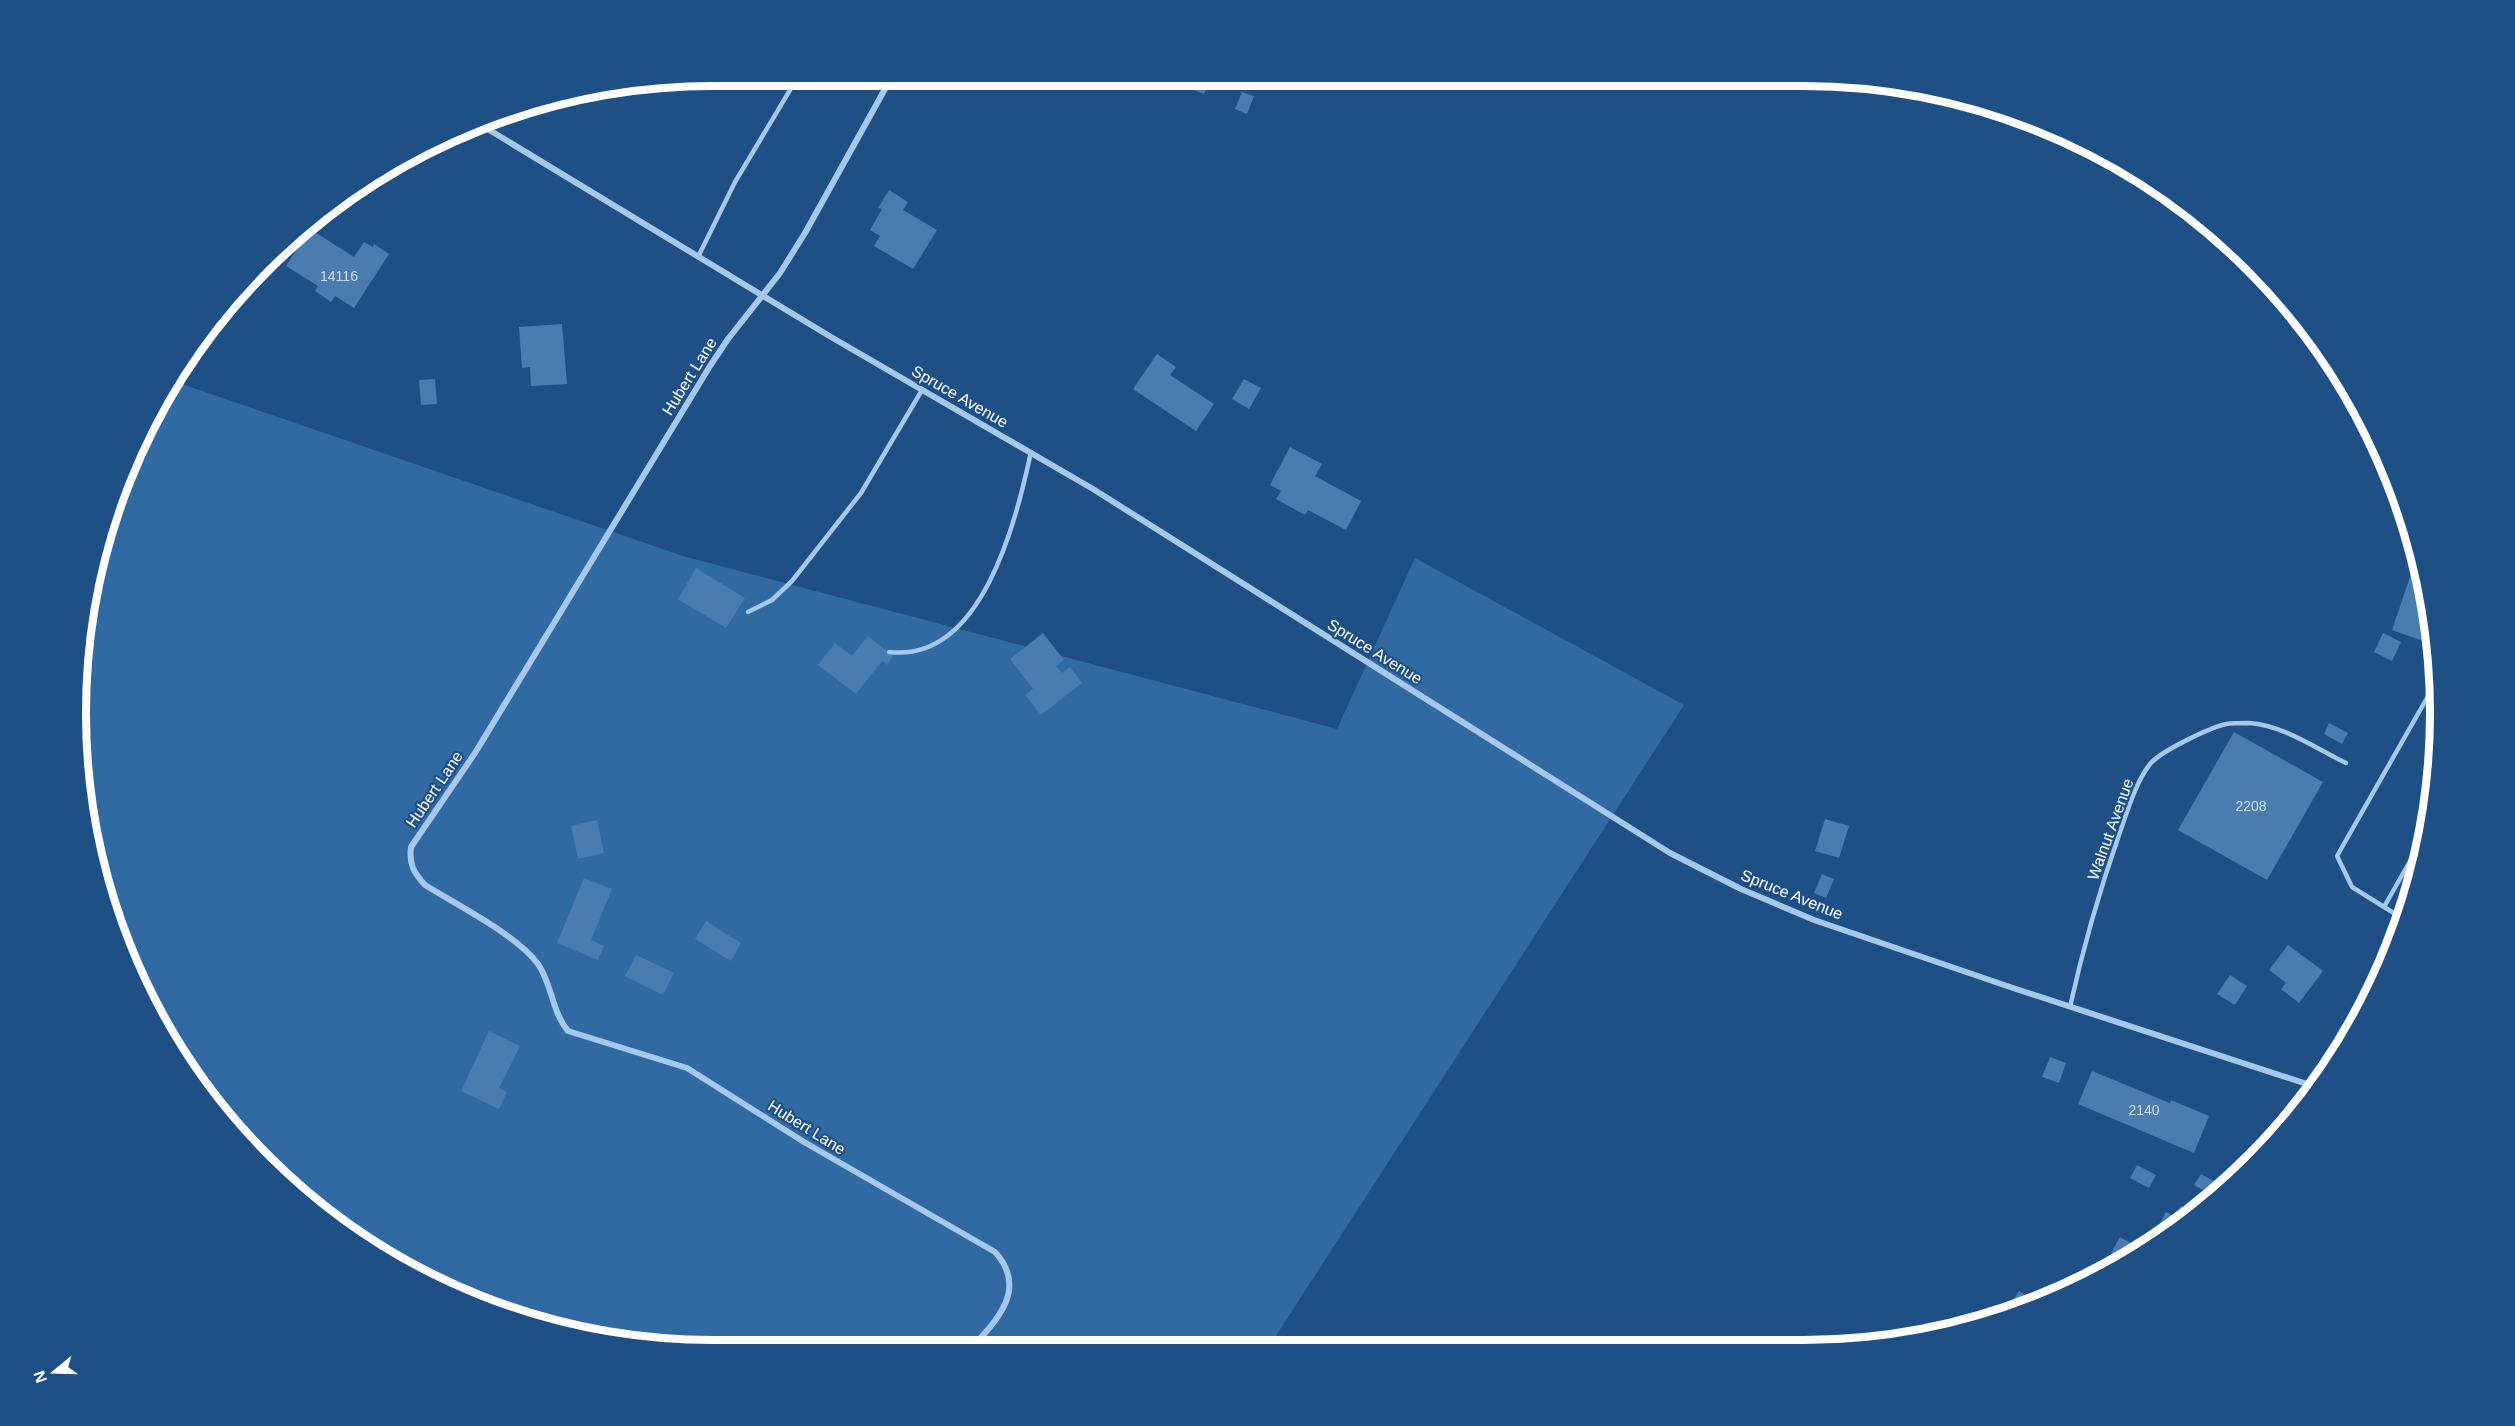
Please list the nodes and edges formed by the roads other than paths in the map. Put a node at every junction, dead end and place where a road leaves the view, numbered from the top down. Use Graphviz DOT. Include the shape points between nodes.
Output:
graph roads {
  1 [pos="792,86"];
  2 [pos="888,86"];
  3 [pos="486,128"];
  4 [pos="699,257"];
  5 [pos="762,295"];
  6 [pos="922,390"];
  7 [pos="1031,452"];
  8 [pos="748,612"];
  9 [pos="889,652"];
  10 [pos="2429,694"];
  11 [pos="2346,763"];
  12 [pos="2412,858"];
  13 [pos="2384,907"];
  14 [pos="2396,915"];
  15 [pos="2070,1007"];
  16 [pos="2308,1084"];
  17 [pos="978,1340"];
  1 -- 4 [label="lane" via="735,182"];
  2 -- 5 [label="street, Hubert Lane" via="806,233"];
  3 -- 4 [label="street, Spruce Avenue"];
  4 -- 5 [label="street, Spruce Avenue"];
  5 -- 6 [label="street, Spruce Avenue"];
  5 -- 17 [label="street, Hubert Lane" via="710,366 475,753 411,847 409,860 413,873 424,885 523,946 539,966 560,1022 568,1031 687,1068 804,1142 994,1252 1005,1263 1010,1293"];
  6 -- 7 [label="street, Spruce Avenue"];
  6 -- 8 [label="lane" via="861,493 792,581 772,600"];
  7 -- 9 [label="lane" via="1009,538 974,607 953,633 936,644 917,652"];
  7 -- 15 [label="street, Spruce Avenue" via="1670,853 1814,920"];
  10 -- 13 [label="lane" via="2337,856 2352,887"];
  11 -- 15 [label="lane, Walnut Avenue" via="2278,730 2251,723 2226,724 2165,751 2151,763 2127,813 2103,880"];
  12 -- 13 [label="lane"];
  13 -- 14 [label="lane"];
  15 -- 16 [label="street, Spruce Avenue"];
}
